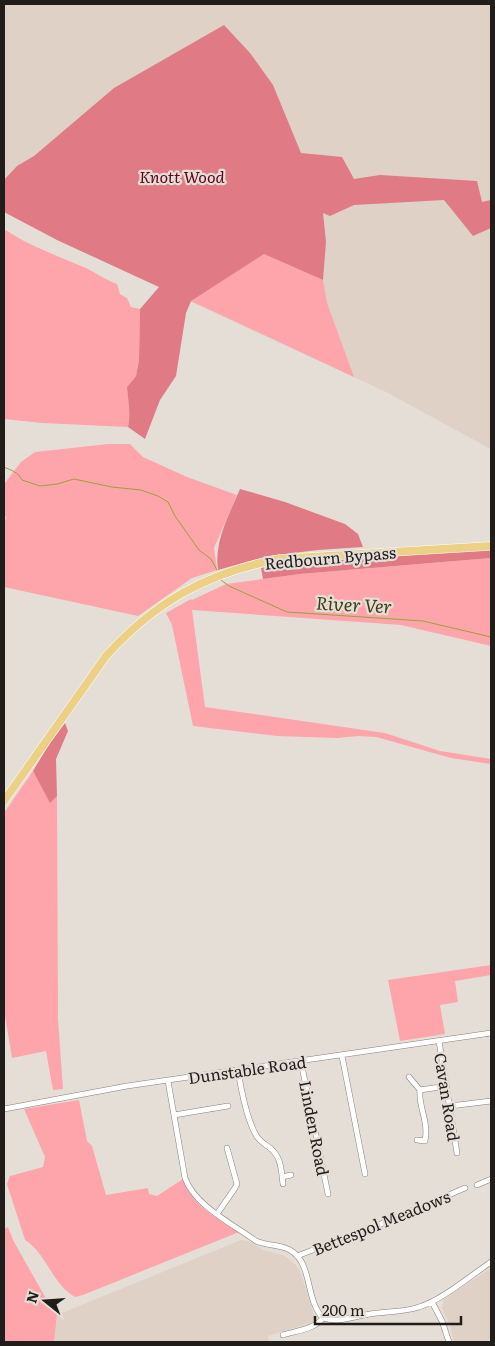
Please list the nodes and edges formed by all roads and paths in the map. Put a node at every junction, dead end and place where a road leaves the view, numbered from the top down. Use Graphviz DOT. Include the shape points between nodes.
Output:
graph roads {
  1 [pos="491,546"];
  2 [pos="4,801"];
  3 [pos="491,1033"];
  4 [pos="439,1041"];
  5 [pos="342,1056"];
  6 [pos="301,1062"];
  7 [pos="238,1070"];
  8 [pos="409,1077"];
  9 [pos="168,1080"];
  10 [pos="447,1086"];
  11 [pos="420,1090"];
  12 [pos="491,1101"];
  13 [pos="228,1106"];
  14 [pos="450,1106"];
  15 [pos="4,1109"];
  16 [pos="174,1115"];
  17 [pos="417,1140"];
  18 [pos="227,1148"];
  19 [pos="458,1153"];
  20 [pos="365,1174"];
  21 [pos="291,1175"];
  22 [pos="282,1177"];
  23 [pos="491,1180"];
  24 [pos="283,1184"];
  25 [pos="477,1185"];
  26 [pos="465,1188"];
  27 [pos="328,1194"];
  28 [pos="217,1214"];
  29 [pos="297,1256"];
  30 [pos="491,1262"];
  31 [pos="432,1302"];
  32 [pos="323,1318"];
  33 [pos="283,1335"];
  34 [pos="449,1342"];
  1 -- 2 [label="main road, Redbourn Bypass" via="279,559 226,572 178,595 143,619 106,656"];
  3 -- 4 [label="street, Dunstable Road"];
  4 -- 5 [label="street, Dunstable Road"];
  4 -- 10 [label="street, Cavan Road"];
  5 -- 6 [label="street, Dunstable Road"];
  5 -- 20 [label="street"];
  6 -- 7 [label="street, Dunstable Road"];
  6 -- 27 [label="street, Linden Road"];
  7 -- 9 [label="street, Dunstable Road"];
  7 -- 22 [label="street" via="255,1133 277,1155"];
  8 -- 11 [label="street"];
  9 -- 15 [label="street, Dunstable Road"];
  9 -- 16 [label="street"];
  10 -- 11 [label="street"];
  10 -- 14 [label="street, Cavan Road"];
  11 -- 17 [label="street" via="427,1132 425,1141"];
  12 -- 14 [label="street"];
  13 -- 16 [label="street"];
  14 -- 19 [label="street, Cavan Road"];
  16 -- 28 [label="street" via="187,1182 193,1193"];
  18 -- 28 [label="street" via="237,1184"];
  21 -- 22 [label="street"];
  22 -- 24 [label="street"];
  23 -- 25 [label="street"];
  26 -- 29 [label="street, Bettespol Meadows"];
  28 -- 29 [label="street" via="256,1241 283,1247"];
  29 -- 32 [label="street" via="315,1306"];
  30 -- 31 [label="street"];
  31 -- 32 [label="street" via="402,1311 340,1320"];
  31 -- 34 [label="street"];
  32 -- 33 [label="street" via="312,1326"];
}
